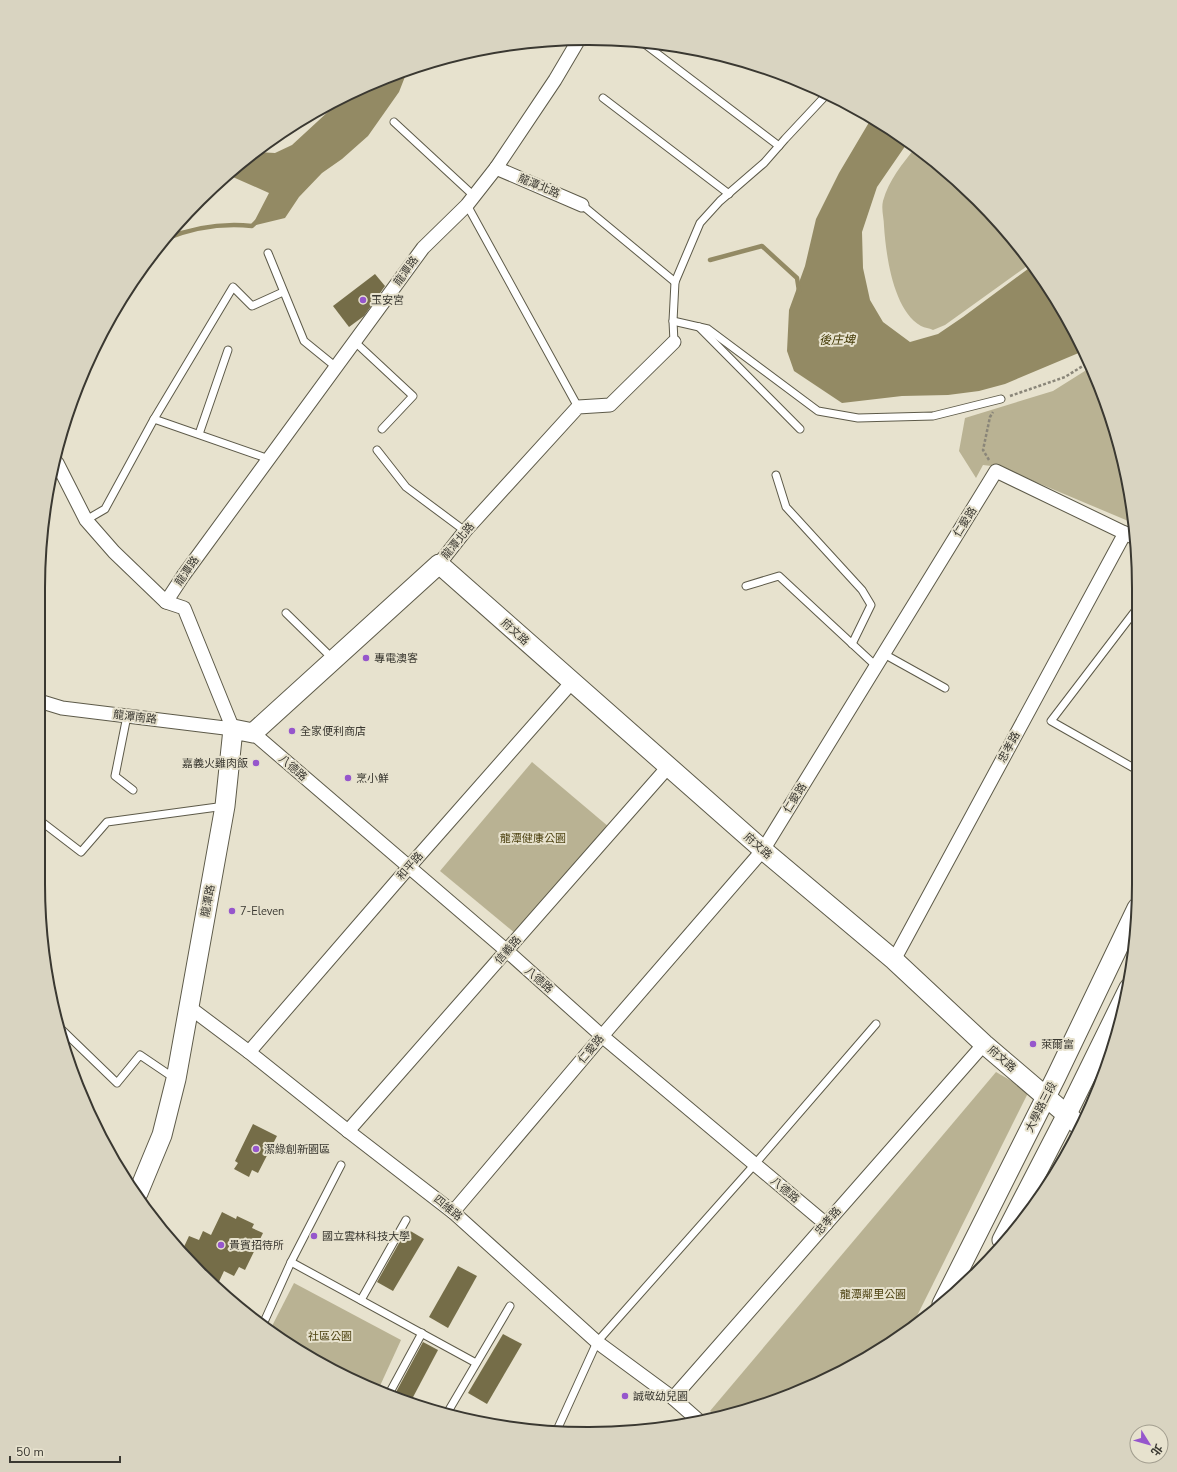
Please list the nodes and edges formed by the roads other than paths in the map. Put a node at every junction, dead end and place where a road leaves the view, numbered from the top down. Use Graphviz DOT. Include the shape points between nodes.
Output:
graph roads {
  1 [pos="575,45"];
  2 [pos="651,49"];
  3 [pos="603,98"];
  4 [pos="824,99"];
  5 [pos="394,122"];
  6 [pos="779,146"];
  7 [pos="496,168"];
  8 [pos="729,194"];
  9 [pos="470,201"];
  10 [pos="582,205"];
  11 [pos="268,253"];
  12 [pos="675,282"];
  13 [pos="283,292"];
  14 [pos="673,321"];
  15 [pos="698,326"];
  16 [pos="354,342"];
  17 [pos="674,342"];
  18 [pos="228,350"];
  19 [pos="336,367"];
  20 [pos="1001,399"];
  21 [pos="578,407"];
  22 [pos="154,419"];
  23 [pos="382,429"];
  24 [pos="800,429"];
  25 [pos="199,434"];
  26 [pos="377,450"];
  27 [pos="269,459"];
  28 [pos="59,467"];
  29 [pos="776,475"];
  30 [pos="86,520"];
  31 [pos="465,531"];
  32 [pos="1129,534"];
  33 [pos="1129,537"];
  34 [pos="439,564"];
  35 [pos="746,586"];
  36 [pos="166,602"];
  37 [pos="286,613"];
  38 [pos="1132,615"];
  39 [pos="852,644"];
  40 [pos="884,654"];
  41 [pos="333,660"];
  42 [pos="876,666"];
  43 [pos="572,682"];
  44 [pos="945,688"];
  45 [pos="45,703"];
  46 [pos="127,716"];
  47 [pos="233,729"];
  48 [pos="253,733"];
  49 [pos="668,767"];
  50 [pos="1132,768"];
  51 [pos="133,790"];
  52 [pos="225,806"];
  53 [pos="45,825"];
  54 [pos="763,850"];
  55 [pos="409,867"];
  56 [pos="1131,921"];
  57 [pos="507,951"];
  58 [pos="894,960"];
  59 [pos="189,1007"];
  60 [pos="876,1024"];
  61 [pos="1111,1030"];
  62 [pos="67,1035"];
  63 [pos="602,1036"];
  64 [pos="984,1044"];
  65 [pos="249,1052"];
  66 [pos="176,1079"];
  67 [pos="1046,1097"];
  68 [pos="1073,1120"];
  69 [pos="348,1131"];
  70 [pos="755,1164"];
  71 [pos="341,1165"];
  72 [pos="139,1189"];
  73 [pos="453,1212"];
  74 [pos="406,1220"];
  75 [pos="826,1224"];
  76 [pos="1011,1225"];
  77 [pos="291,1262"];
  78 [pos="949,1290"];
  79 [pos="361,1300"];
  80 [pos="510,1306"];
  81 [pos="265,1320"];
  82 [pos="422,1333"];
  83 [pos="597,1342"];
  84 [pos="476,1363"];
  85 [pos="391,1390"];
  86 [pos="673,1398"];
  87 [pos="450,1408"];
  88 [pos="695,1417"];
  89 [pos="560,1426"];
  1 -- 7 [label="street, 龍潭路"];
  2 -- 6 [label="lane"];
  3 -- 8 [label="lane"];
  4 -- 6 [label="lane"];
  5 -- 9 [label="lane"];
  6 -- 8 [label="lane"];
  7 -- 9 [label="street, 龍潭路"];
  7 -- 10 [label="street, 龍潭北路"];
  8 -- 12 [label="lane" via="700,223"];
  9 -- 16 [label="street, 龍潭路" via="423,248"];
  9 -- 21 [label="lane"];
  10 -- 12 [label="lane"];
  11 -- 13 [label="lane"];
  12 -- 14 [label="lane"];
  13 -- 19 [label="lane" via="304,341"];
  13 -- 22 [label="lane" via="252,306 233,287"];
  14 -- 15 [label="lane"];
  14 -- 17 [label="lane"];
  15 -- 20 [label="lane" via="708,329 818,410 858,418 933,416"];
  15 -- 24 [label="lane"];
  16 -- 19 [label="street, 龍潭路"];
  16 -- 23 [label="lane" via="413,396"];
  17 -- 21 [label="street" via="610,405"];
  18 -- 25 [label="lane"];
  19 -- 27 [label="street, 龍潭路"];
  21 -- 31 [label="street, 龍潭北路"];
  22 -- 25 [label="lane"];
  22 -- 30 [label="lane" via="105,509"];
  25 -- 27 [label="lane"];
  26 -- 31 [label="lane" via="406,487"];
  27 -- 36 [label="street, 龍潭路"];
  28 -- 30 [label="street"];
  29 -- 39 [label="lane" via="786,507 862,590 871,605"];
  30 -- 36 [label="street" via="114,552"];
  31 -- 34 [label="street, 龍潭北路"];
  32 -- 40 [label="street, 仁愛路" via="996,471"];
  33 -- 58 [label="street, 忠孝路"];
  34 -- 41 [label="street, 龍潭北路"];
  34 -- 43 [label="street, 府文路"];
  35 -- 39 [label="lane" via="779,576"];
  36 -- 47 [label="street, 龍潭路" via="184,608"];
  37 -- 41 [label="lane"];
  38 -- 50 [label="lane" via="1051,721"];
  39 -- 42 [label="lane"];
  40 -- 42 [label="street, 仁愛路"];
  40 -- 44 [label="lane"];
  41 -- 48 [label="street, 龍潭北路"];
  42 -- 54 [label="street, 仁愛路"];
  43 -- 49 [label="street, 府文路"];
  43 -- 55 [label="street, 和平路"];
  45 -- 46 [label="street, 龍潭南路" via="62,708"];
  46 -- 47 [label="street, 龍潭南路"];
  46 -- 51 [label="lane" via="115,776"];
  47 -- 48 [label="street"];
  47 -- 52 [label="street, 龍潭路"];
  48 -- 55 [label="street, 八德路"];
  49 -- 54 [label="street, 府文路"];
  49 -- 57 [label="street, 信義路"];
  52 -- 53 [label="lane" via="108,822 81,852"];
  52 -- 59 [label="street, 龍潭路"];
  54 -- 58 [label="street, 府文路"];
  54 -- 63 [label="street, 仁愛路"];
  55 -- 57 [label="street, 八德路"];
  55 -- 65 [label="street, 和平路"];
  56 -- 67 [label="street, 大學路三段"];
  57 -- 63 [label="street, 八德路"];
  57 -- 69 [label="street, 信義路"];
  58 -- 64 [label="street, 府文路"];
  59 -- 65 [label="street, 四維路"];
  59 -- 66 [label="street, 龍潭路"];
  60 -- 70 [label="lane"];
  61 -- 68 [label="street"];
  62 -- 66 [label="lane" via="117,1083 140,1055"];
  63 -- 70 [label="street, 八德路"];
  63 -- 73 [label="street, 仁愛路"];
  64 -- 67 [label="street, 府文路"];
  64 -- 75 [label="street, 忠孝路"];
  65 -- 69 [label="street, 四維路"];
  66 -- 72 [label="street, 龍潭路" via="162,1135"];
  67 -- 68 [label="street, 府文路"];
  67 -- 78 [label="street, 大學路三段"];
  68 -- 76 [label="street"];
  69 -- 73 [label="street, 四維路"];
  70 -- 75 [label="street, 八德路"];
  70 -- 83 [label="lane"];
  71 -- 77 [label="lane"];
  73 -- 83 [label="street, 四維路"];
  74 -- 79 [label="lane"];
  75 -- 86 [label="street, 忠孝路"];
  77 -- 79 [label="lane"];
  77 -- 81 [label="lane"];
  79 -- 82 [label="lane"];
  80 -- 84 [label="lane"];
  82 -- 84 [label="lane"];
  82 -- 85 [label="lane"];
  83 -- 86 [label="street, 四維路"];
  83 -- 89 [label="lane"];
  84 -- 87 [label="lane"];
  86 -- 88 [label="street, 四維路"];
}
